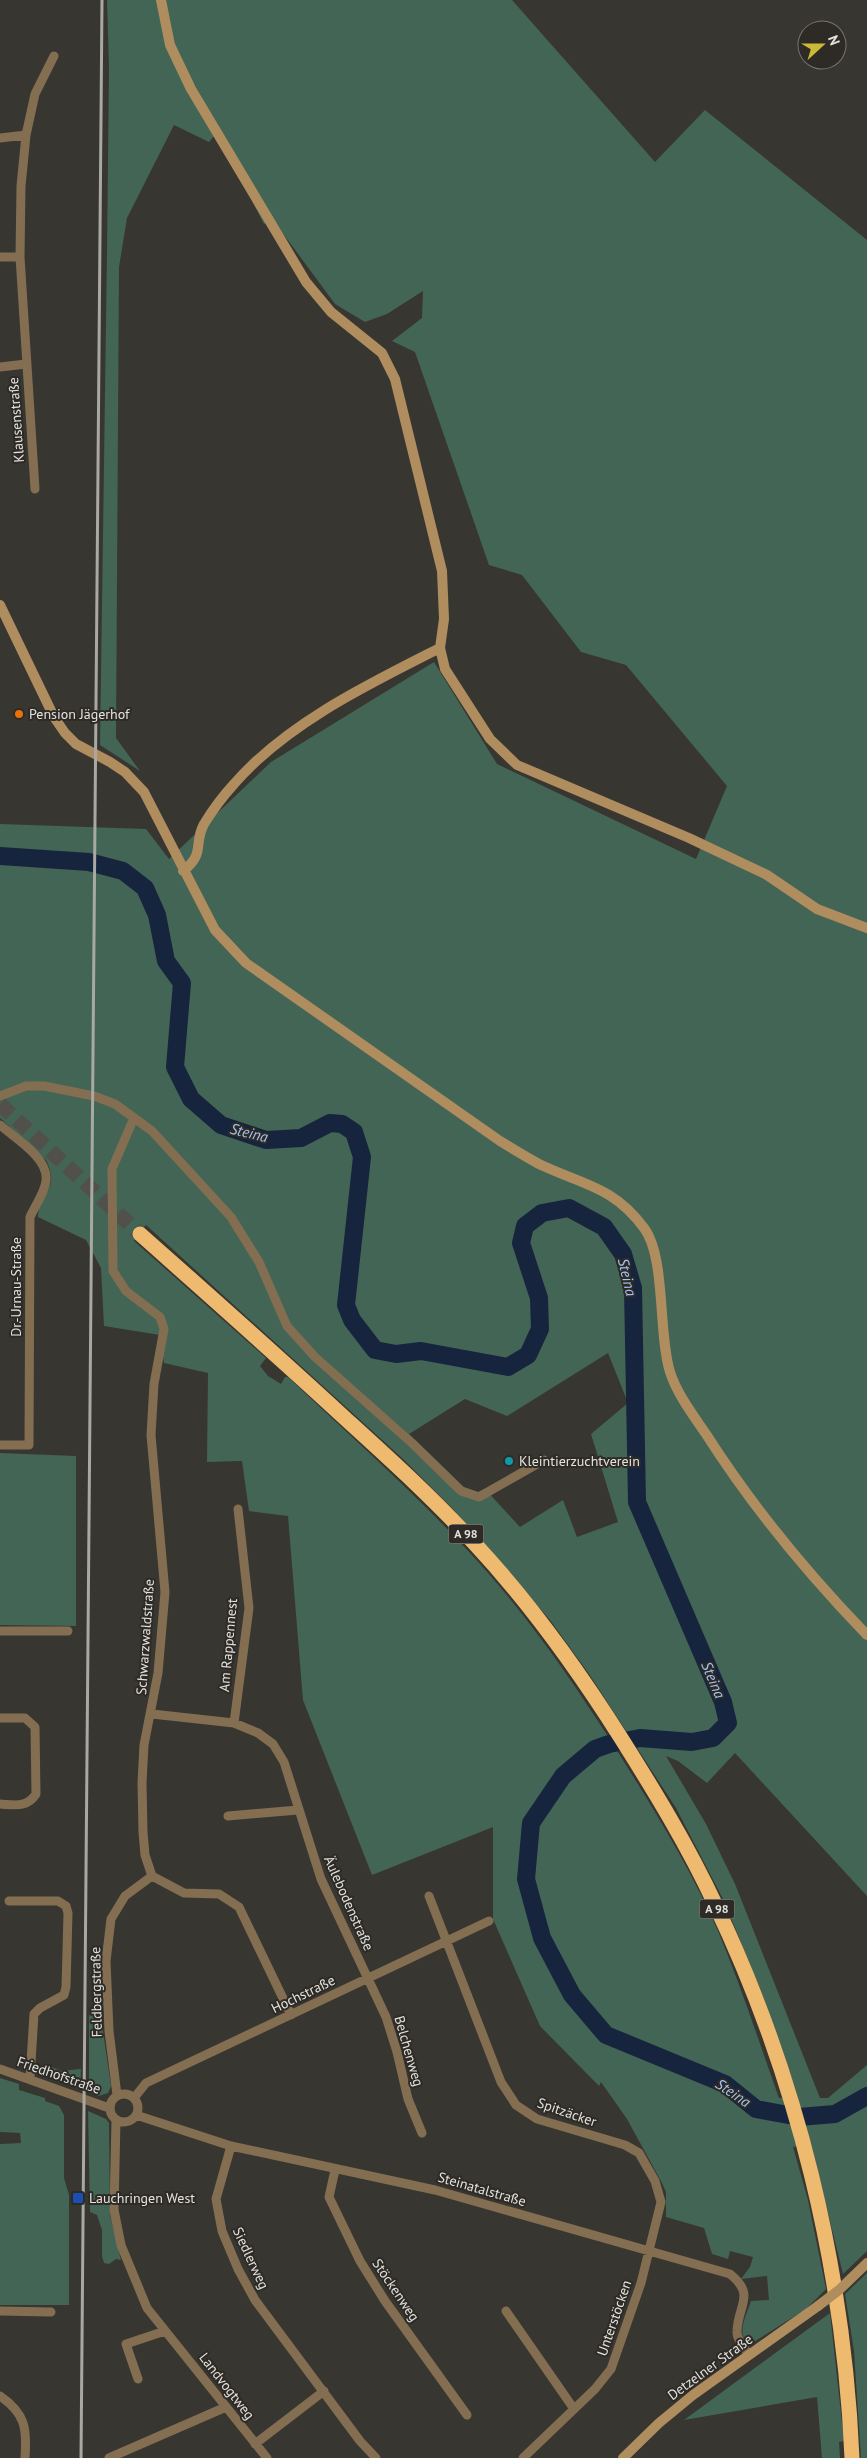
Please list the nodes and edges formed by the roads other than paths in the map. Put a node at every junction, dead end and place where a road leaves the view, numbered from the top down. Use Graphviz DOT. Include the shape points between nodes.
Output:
graph roads {
  1 [pos="161,0"];
  2 [pos="54,56"];
  3 [pos="26,135"];
  4 [pos="0,138"];
  5 [pos="0,257"];
  6 [pos="20,257"];
  7 [pos="26,364"];
  8 [pos="0,367"];
  9 [pos="35,489"];
  10 [pos="0,605"];
  11 [pos="440,648"];
  12 [pos="183,871"];
  13 [pos="867,928"];
  14 [pos="0,1096"];
  15 [pos="133,1120"];
  16 [pos="0,1125"];
  17 [pos="140,1234"];
  18 [pos="0,1445"];
  19 [pos="544,1460"];
  20 [pos="238,1509"];
  21 [pos="0,1630"];
  22 [pos="68,1631"];
  23 [pos="867,1635"];
  24 [pos="152,1714"];
  25 [pos="0,1718"];
  26 [pos="234,1723"];
  27 [pos="0,1804"];
  28 [pos="298,1810"];
  29 [pos="228,1816"];
  30 [pos="152,1876"];
  31 [pos="429,1896"];
  32 [pos="9,1901"];
  33 [pos="489,1922"];
  34 [pos="446,1941"];
  35 [pos="369,1978"];
  36 [pos="291,2015"];
  37 [pos="0,2069"];
  38 [pos="30,2078"];
  39 [pos="117,2095"];
  40 [pos="134,2098"];
  41 [pos="109,2108"];
  42 [pos="136,2115"];
  43 [pos="116,2120"];
  44 [pos="422,2133"];
  45 [pos="232,2146"];
  46 [pos="335,2170"];
  47 [pos="649,2252"];
  48 [pos="867,2263"];
  49 [pos="506,2310"];
  50 [pos="0,2312"];
  51 [pos="51,2312"];
  52 [pos="165,2331"];
  53 [pos="749,2355"];
  54 [pos="138,2379"];
  55 [pos="324,2391"];
  56 [pos="0,2396"];
  57 [pos="226,2407"];
  58 [pos="574,2409"];
  59 [pos="467,2415"];
  60 [pos="255,2444"];
  61 [pos="25,2458"];
  62 [pos="109,2458"];
  63 [pos="268,2458"];
  64 [pos="376,2458"];
  65 [pos="523,2458"];
  66 [pos="622,2458"];
  67 [pos="852,2458"];
  1 -- 11 [label="street" via="170,45 192,89 306,282 331,312 382,353 395,379 442,572 444,619"];
  2 -- 3 [label="street, Klausenstraße" via="35,94"];
  3 -- 4 [label="street"];
  3 -- 6 [label="street, Klausenstraße"];
  5 -- 6 [label="street"];
  6 -- 7 [label="street, Klausenstraße"];
  7 -- 8 [label="street"];
  7 -- 9 [label="street, Klausenstraße"];
  10 -- 12 [label="street" via="54,717 65,733 76,744 125,772 144,792"];
  11 -- 12 [label="street" via="358,690 277,743 234,784 203,826 197,858"];
  11 -- 13 [label="street" via="445,669 485,731 517,765 715,850 768,875 817,910"];
  12 -- 23 [label="street" via="215,930 246,963 500,1141 539,1164 603,1190 630,1211 646,1229 655,1252 664,1346 670,1373 683,1399 735,1479 824,1591"];
  14 -- 15 [label="street" via="26,1086 44,1086 94,1096 115,1104"];
  15 -- 19 [label="street" via="152,1131 231,1217 259,1262 287,1326 315,1357 461,1491 478,1497"];
  15 -- 24 [label="street, Schwarzwaldstraße" via="112,1169 113,1272 126,1291 160,1318 164,1329 154,1384 151,1435 164,1592"];
  16 -- 18 [label="street, Dr.-Urnau-Straße" via="42,1161 47,1172 46,1183 30,1217 29,1445"];
  17 -- 67 [label="highway, A 98" via="298,1375 433,1500 477,1546 564,1654 672,1819 716,1905 752,1990 802,2141 841,2322"];
  20 -- 26 [label="street, Am Rappennest" via="249,1608"];
  21 -- 22 [label="street"];
  24 -- 26 [label="street, Äulebodenstraße"];
  24 -- 30 [label="street, Schwarzwaldstraße" via="144,1745 142,1783 142,1832"];
  25 -- 27 [label="street" via="25,1718 35,1728 36,1794 24,1805"];
  26 -- 28 [label="street, Äulebodenstraße" via="258,1733 273,1744 284,1762"];
  28 -- 29 [label="street"];
  28 -- 35 [label="street, Äulebodenstraße" via="321,1879"];
  30 -- 36 [label="street" via="184,1893 219,1894 239,1907"];
  30 -- 39 [label="street, Feldbergstraße" via="125,1896 111,1919 106,1961 109,2031"];
  31 -- 34 [label="street, Spitzäcker"];
  32 -- 38 [label="street" via="58,1901 66,1906 68,1913 66,1987 64,1995 34,2014"];
  33 -- 34 [label="street, Hochstraße"];
  34 -- 35 [label="street, Hochstraße"];
  34 -- 47 [label="street, Spitzäcker" via="501,2082 516,2105 537,2119 625,2145 639,2153 655,2181 661,2202"];
  35 -- 36 [label="street, Hochstraße"];
  35 -- 44 [label="street, Belchenweg" via="386,2017 408,2100"];
  36 -- 40 [label="street, Hochstraße" via="146,2083"];
  37 -- 38 [label="street, Friedhofstraße"];
  38 -- 41 [label="street, Friedhofstraße"];
  39 -- 40 [label="street" via="126,2094"];
  39 -- 41 [label="street"];
  40 -- 42 [label="street" via="138,2106"];
  41 -- 43 [label="street"];
  42 -- 43 [label="street" via="125,2122"];
  42 -- 45 [label="street, Steinatalstraße"];
  43 -- 52 [label="street, Landvogtweg" via="114,2210 121,2245 147,2308"];
  45 -- 46 [label="street, Steinatalstraße"];
  45 -- 55 [label="street, Siedlerweg" via="216,2199 222,2231 255,2300"];
  46 -- 47 [label="street, Steinatalstraße" via="435,2190"];
  46 -- 59 [label="street, Stöckenweg" via="329,2197 360,2261"];
  47 -- 53 [label="street, Steinatalstraße" via="730,2274 741,2283 745,2300 737,2331"];
  47 -- 58 [label="street, Unterstöcken" via="611,2369"];
  48 -- 53 [label="street, Detzelner Straße, bridge" via="839,2290"];
  49 -- 58 [label="street"];
  50 -- 51 [label="street"];
  52 -- 54 [label="street" via="126,2344"];
  52 -- 57 [label="street, Landvogtweg"];
  53 -- 66 [label="street, Detzelner Straße" via="693,2395"];
  55 -- 60 [label="street"];
  55 -- 64 [label="street, Siedlerweg"];
  56 -- 61 [label="street" via="22,2417 26,2437"];
  57 -- 60 [label="street, Landvogtweg"];
  57 -- 62 [label="street"];
  58 -- 65 [label="street, Unterstöcken"];
  60 -- 63 [label="street, Landvogtweg"];
}
